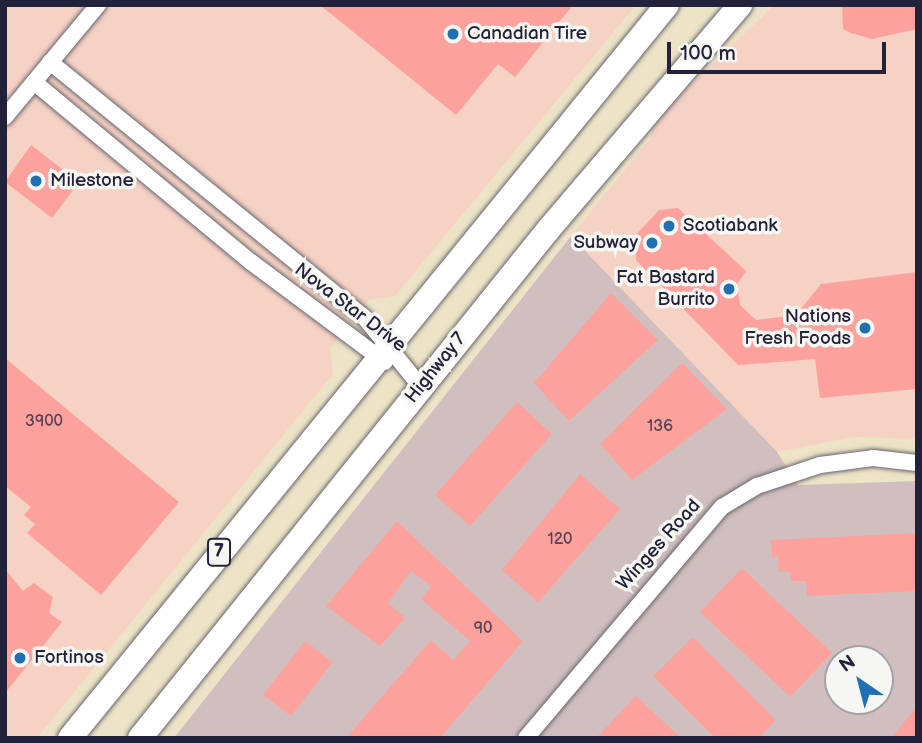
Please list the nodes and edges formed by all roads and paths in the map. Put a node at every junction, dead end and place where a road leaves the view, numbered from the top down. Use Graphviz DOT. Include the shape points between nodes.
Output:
graph roads {
  1 [pos="98,5"];
  2 [pos="667,5"];
  3 [pos="740,5"];
  4 [pos="50,62"];
  5 [pos="34,82"];
  6 [pos="5,117"];
  7 [pos="381,350"];
  8 [pos="421,387"];
  9 [pos="917,463"];
  10 [pos="70,738"];
  11 [pos="140,738"];
  12 [pos="526,738"];
  1 -- 4 [label="street"];
  2 -- 7 [label="main road, 7"];
  3 -- 8 [label="main road, Highway 7"];
  4 -- 5 [label="street"];
  4 -- 7 [label="street, Nova Star Drive" via="363,317"];
  5 -- 6 [label="street"];
  5 -- 7 [label="street, Nova Star Drive"];
  7 -- 8 [label="street, Nova Star Drive"];
  7 -- 10 [label="main road, 7"];
  8 -- 11 [label="main road, Highway 7"];
  9 -- 12 [label="street, Winges Road" via="873,458 820,465 757,485 722,507"];
}
